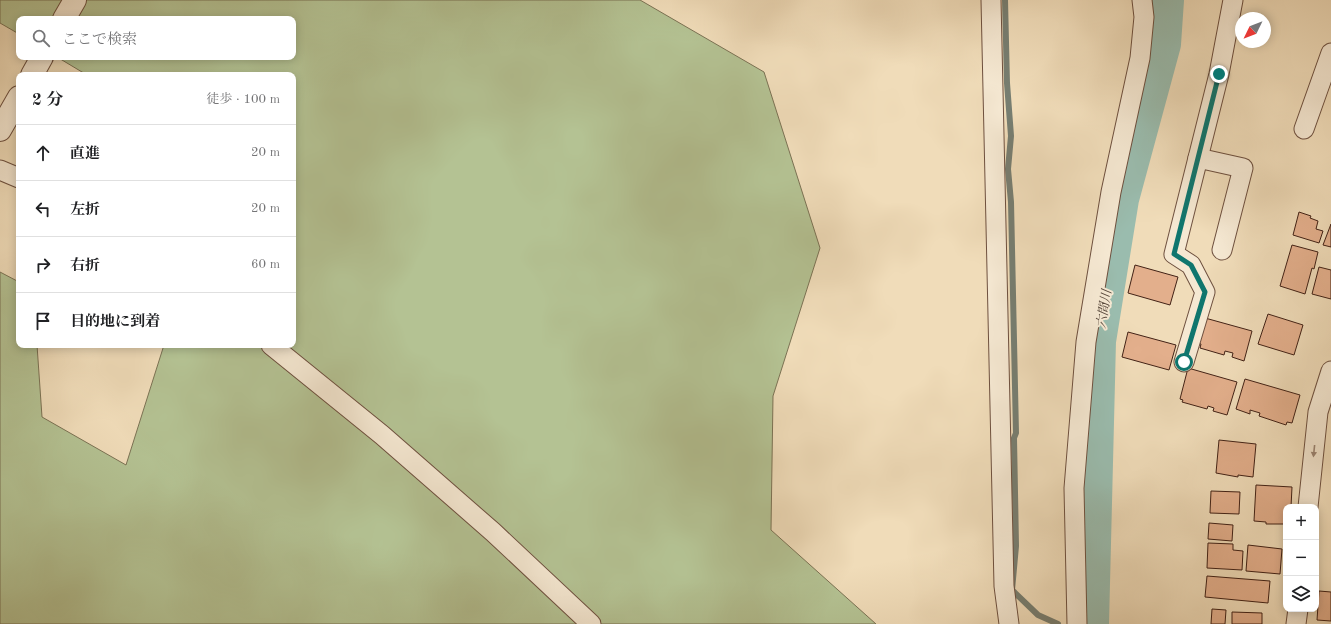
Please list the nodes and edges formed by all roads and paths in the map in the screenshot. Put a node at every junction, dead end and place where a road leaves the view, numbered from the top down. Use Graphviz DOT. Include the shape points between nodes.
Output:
graph roads {
  1 [pos="75,0"];
  2 [pos="991,0"];
  3 [pos="1142,0"];
  4 [pos="1233,0"];
  5 [pos="66,16"];
  6 [pos="1331,53"];
  7 [pos="40,60"];
  8 [pos="34,72"];
  9 [pos="16,102"];
  10 [pos="1304,129"];
  11 [pos="0,130"];
  12 [pos="1198,158"];
  13 [pos="0,170"];
  14 [pos="16,177"];
  15 [pos="1222,250"];
  16 [pos="275,348"];
  17 [pos="1184,362"];
  18 [pos="1331,371"];
  19 [pos="1308,504"];
  20 [pos="1298,612"];
  21 [pos="590,624"];
  22 [pos="1009,624"];
  23 [pos="1077,624"];
  24 [pos="1296,624"];
  1 -- 5 [label="street"];
  2 -- 22 [label="street" via="1004,586"];
  3 -- 23 [label="street" via="1144,17 1140,58 1112,192 1086,342 1074,488"];
  4 -- 12 [label="street" via="1219,74"];
  6 -- 10 [label="street"];
  7 -- 8 [label="street"];
  9 -- 11 [label="street"];
  12 -- 15 [label="street" via="1243,168"];
  12 -- 17 [label="street" via="1174,254 1191,265 1205,292"];
  13 -- 14 [label="street"];
  16 -- 21 [label="street" via="447,491"];
  18 -- 19 [label="street, one-way" via="1318,412"];
  20 -- 24 [label="street"];
}
